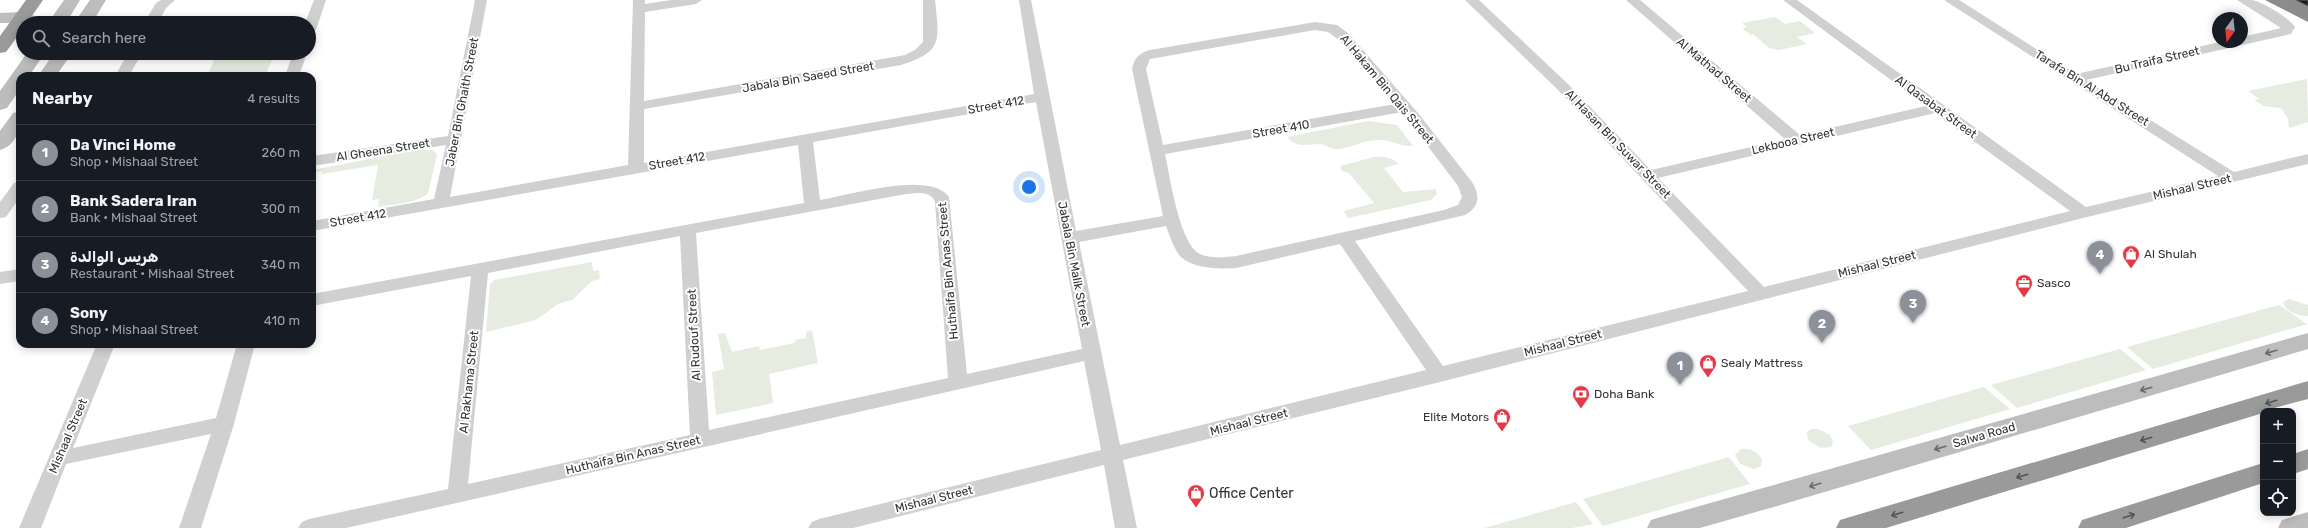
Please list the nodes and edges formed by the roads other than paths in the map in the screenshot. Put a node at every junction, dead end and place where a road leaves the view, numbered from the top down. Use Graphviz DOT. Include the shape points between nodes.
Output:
graph roads {
  1 [pos="34,0"];
  2 [pos="72,0"];
  3 [pos="169,0"];
  4 [pos="320,0"];
  5 [pos="480,0"];
  6 [pos="696,0"];
  7 [pos="929,0"];
  8 [pos="1025,0"];
  9 [pos="1471,0"];
  10 [pos="1632,0"];
  11 [pos="1789,0"];
  12 [pos="1950,0"];
  13 [pos="2243,0"];
  14 [pos="98,1"];
  15 [pos="639,4"];
  16 [pos="23,16"];
  17 [pos="62,16"];
  18 [pos="87,16"];
  19 [pos="156,16"];
  20 [pos="314,16"];
  21 [pos="16,17"];
  22 [pos="0,18"];
  23 [pos="16,25"];
  24 [pos="2248,40"];
  25 [pos="0,48"];
  26 [pos="2212,48"];
  27 [pos="31,60"];
  28 [pos="58,60"];
  29 [pos="131,60"];
  30 [pos="298,60"];
  31 [pos="23,72"];
  32 [pos="50,72"];
  33 [pos="124,72"];
  34 [pos="293,72"];
  35 [pos="2076,78"];
  36 [pos="16,81"];
  37 [pos="1042,97"];
  38 [pos="0,104"];
  39 [pos="638,106"];
  40 [pos="1405,107"];
  41 [pos="1937,108"];
  42 [pos="16,122"];
  43 [pos="805,138"];
  44 [pos="455,139"];
  45 [pos="1796,140"];
  46 [pos="0,144"];
  47 [pos="1158,151"];
  48 [pos="2308,159"];
  49 [pos="316,160"];
  50 [pos="636,169"];
  51 [pos="1650,175"];
  52 [pos="2232,178"];
  53 [pos="16,191"];
  54 [pos="440,203"];
  55 [pos="813,207"];
  56 [pos="0,213"];
  57 [pos="2083,213"];
  58 [pos="1172,220"];
  59 [pos="316,225"];
  60 [pos="688,231"];
  61 [pos="1069,238"];
  62 [pos="1345,239"];
  63 [pos="480,268"];
  64 [pos="16,276"];
  65 [pos="0,278"];
  66 [pos="1760,293"];
  67 [pos="316,299"];
  68 [pos="2308,341"];
  69 [pos="104,348"];
  70 [pos="245,348"];
  71 [pos="1092,354"];
  72 [pos="1440,375"];
  73 [pos="958,382"];
  74 [pos="2308,390"];
  75 [pos="224,424"];
  76 [pos="700,439"];
  77 [pos="1112,455"];
  78 [pos="60,458"];
  79 [pos="2308,459"];
  80 [pos="2296,463"];
  81 [pos="2260,474"];
  82 [pos="457,496"];
  83 [pos="2308,523"];
  84 [pos="30,528"];
  85 [pos="190,528"];
  86 [pos="309,528"];
  87 [pos="819,528"];
  88 [pos="1126,528"];
  89 [pos="1660,528"];
  90 [pos="1850,528"];
  91 [pos="2092,528"];
  92 [pos="2292,528"];
  1 -- 16 [label="highway"];
  2 -- 17 [label="main road"];
  3 -- 19 [label="street" via="161,6"];
  4 -- 20 [label="street"];
  5 -- 44 [label="street, Jaber Bin Ghaith Street"];
  6 -- 15 [label="street"];
  7 -- 39 [label="street, Jabala Bin Saeed Street" via="931,40 927,49 917,57"];
  8 -- 37 [label="street, Jabala Bin Malik Street"];
  9 -- 51 [label="street, Al Hasan Bin Suwar Street" via="1562,86"];
  10 -- 45 [label="street, Al Mathad Street"];
  11 -- 41 [label="street, Al Qasabat Street"];
  12 -- 35 [label="street, Tarafa Bin Al Abd Street"];
  13 -- 24 [label="street" via="2288,27 2286,31"];
  14 -- 18 [label="main road"];
  15 -- 39 [label="street"];
  21 -- 22 [label="main road"];
  23 -- 25 [label="highway"];
  26 -- 35 [label="street, Bu Traifa Street"];
  27 -- 31 [label="main road"];
  28 -- 32 [label="main road"];
  29 -- 33 [label="street"];
  30 -- 34 [label="street"];
  35 -- 52 [label="street, Tarafa Bin Al Abd Street"];
  36 -- 38 [label="main road"];
  37 -- 43 [label="street, Street 412"];
  37 -- 61 [label="street, Jabala Bin Malik Street"];
  39 -- 50 [label="street"];
  40 -- 47 [label="street, Street 410"];
  40 -- 47 [label="street, Al Hakam Bin Qais Street" via="1344,37 1332,28 1305,27 1157,53 1145,56 1139,64 1139,69"];
  40 -- 62 [label="street, Al Hakam Bin Qais Street" via="1466,185 1471,198 1469,204 1456,212"];
  41 -- 45 [label="street, Lekbooa Street"];
  41 -- 57 [label="street, Al Qasabat Street"];
  42 -- 46 [label="main road"];
  43 -- 50 [label="street, Street 412"];
  43 -- 55 [label="street"];
  44 -- 49 [label="street, Al Gheena Street"];
  44 -- 54 [label="street, Jaber Bin Ghaith Street"];
  45 -- 51 [label="street, Lekbooa Street"];
  47 -- 58 [label="street, Al Hakam Bin Qais Street"];
  48 -- 52 [label="street, Mishaal Street"];
  50 -- 54 [label="street, Street 412"];
  51 -- 66 [label="street, Al Hasan Bin Suwar Street"];
  52 -- 57 [label="street, Mishaal Street"];
  53 -- 56 [label="street"];
  54 -- 59 [label="street, Street 412"];
  55 -- 60 [label="street, Huthaifa Bin Anas Street"];
  55 -- 73 [label="street, Huthaifa Bin Anas Street" via="918,188 933,190 942,197"];
  57 -- 66 [label="street, Mishaal Street"];
  58 -- 61 [label="street"];
  58 -- 62 [label="street, Al Hakam Bin Qais Street" via="1187,254 1208,262 1236,262"];
  60 -- 63 [label="street, Huthaifa Bin Anas Street"];
  60 -- 76 [label="street, Al Rudouf Street"];
  61 -- 71 [label="street, Jabala Bin Malik Street"];
  62 -- 72 [label="street"];
  63 -- 67 [label="street, Huthaifa Bin Anas Street"];
  63 -- 82 [label="street, Al Rakhama Street"];
  64 -- 65 [label="street"];
  66 -- 72 [label="street, Mishaal Street"];
  68 -- 89 [label="main road, Salwa Road, one-way"];
  69 -- 78 [label="street, Mishaal Street"];
  70 -- 75 [label="street"];
  71 -- 73 [label="street, Huthaifa Bin Anas Street"];
  71 -- 77 [label="street, Jabala Bin Malik Street"];
  72 -- 77 [label="street, Mishaal Street"];
  73 -- 76 [label="street, Huthaifa Bin Anas Street"];
  74 -- 90 [label="highway, one-way"];
  75 -- 78 [label="street"];
  75 -- 85 [label="street"];
  76 -- 82 [label="street, Huthaifa Bin Anas Street"];
  77 -- 87 [label="street, Mishaal Street"];
  77 -- 88 [label="street, Jabala Bin Malik Street"];
  78 -- 84 [label="street, Mishaal Street"];
  79 -- 80 [label="highway"];
  91 -- 81 [label="highway, one-way"];
  82 -- 86 [label="street, Huthaifa Bin Anas Street"];
  83 -- 92 [label="main road"];
}
